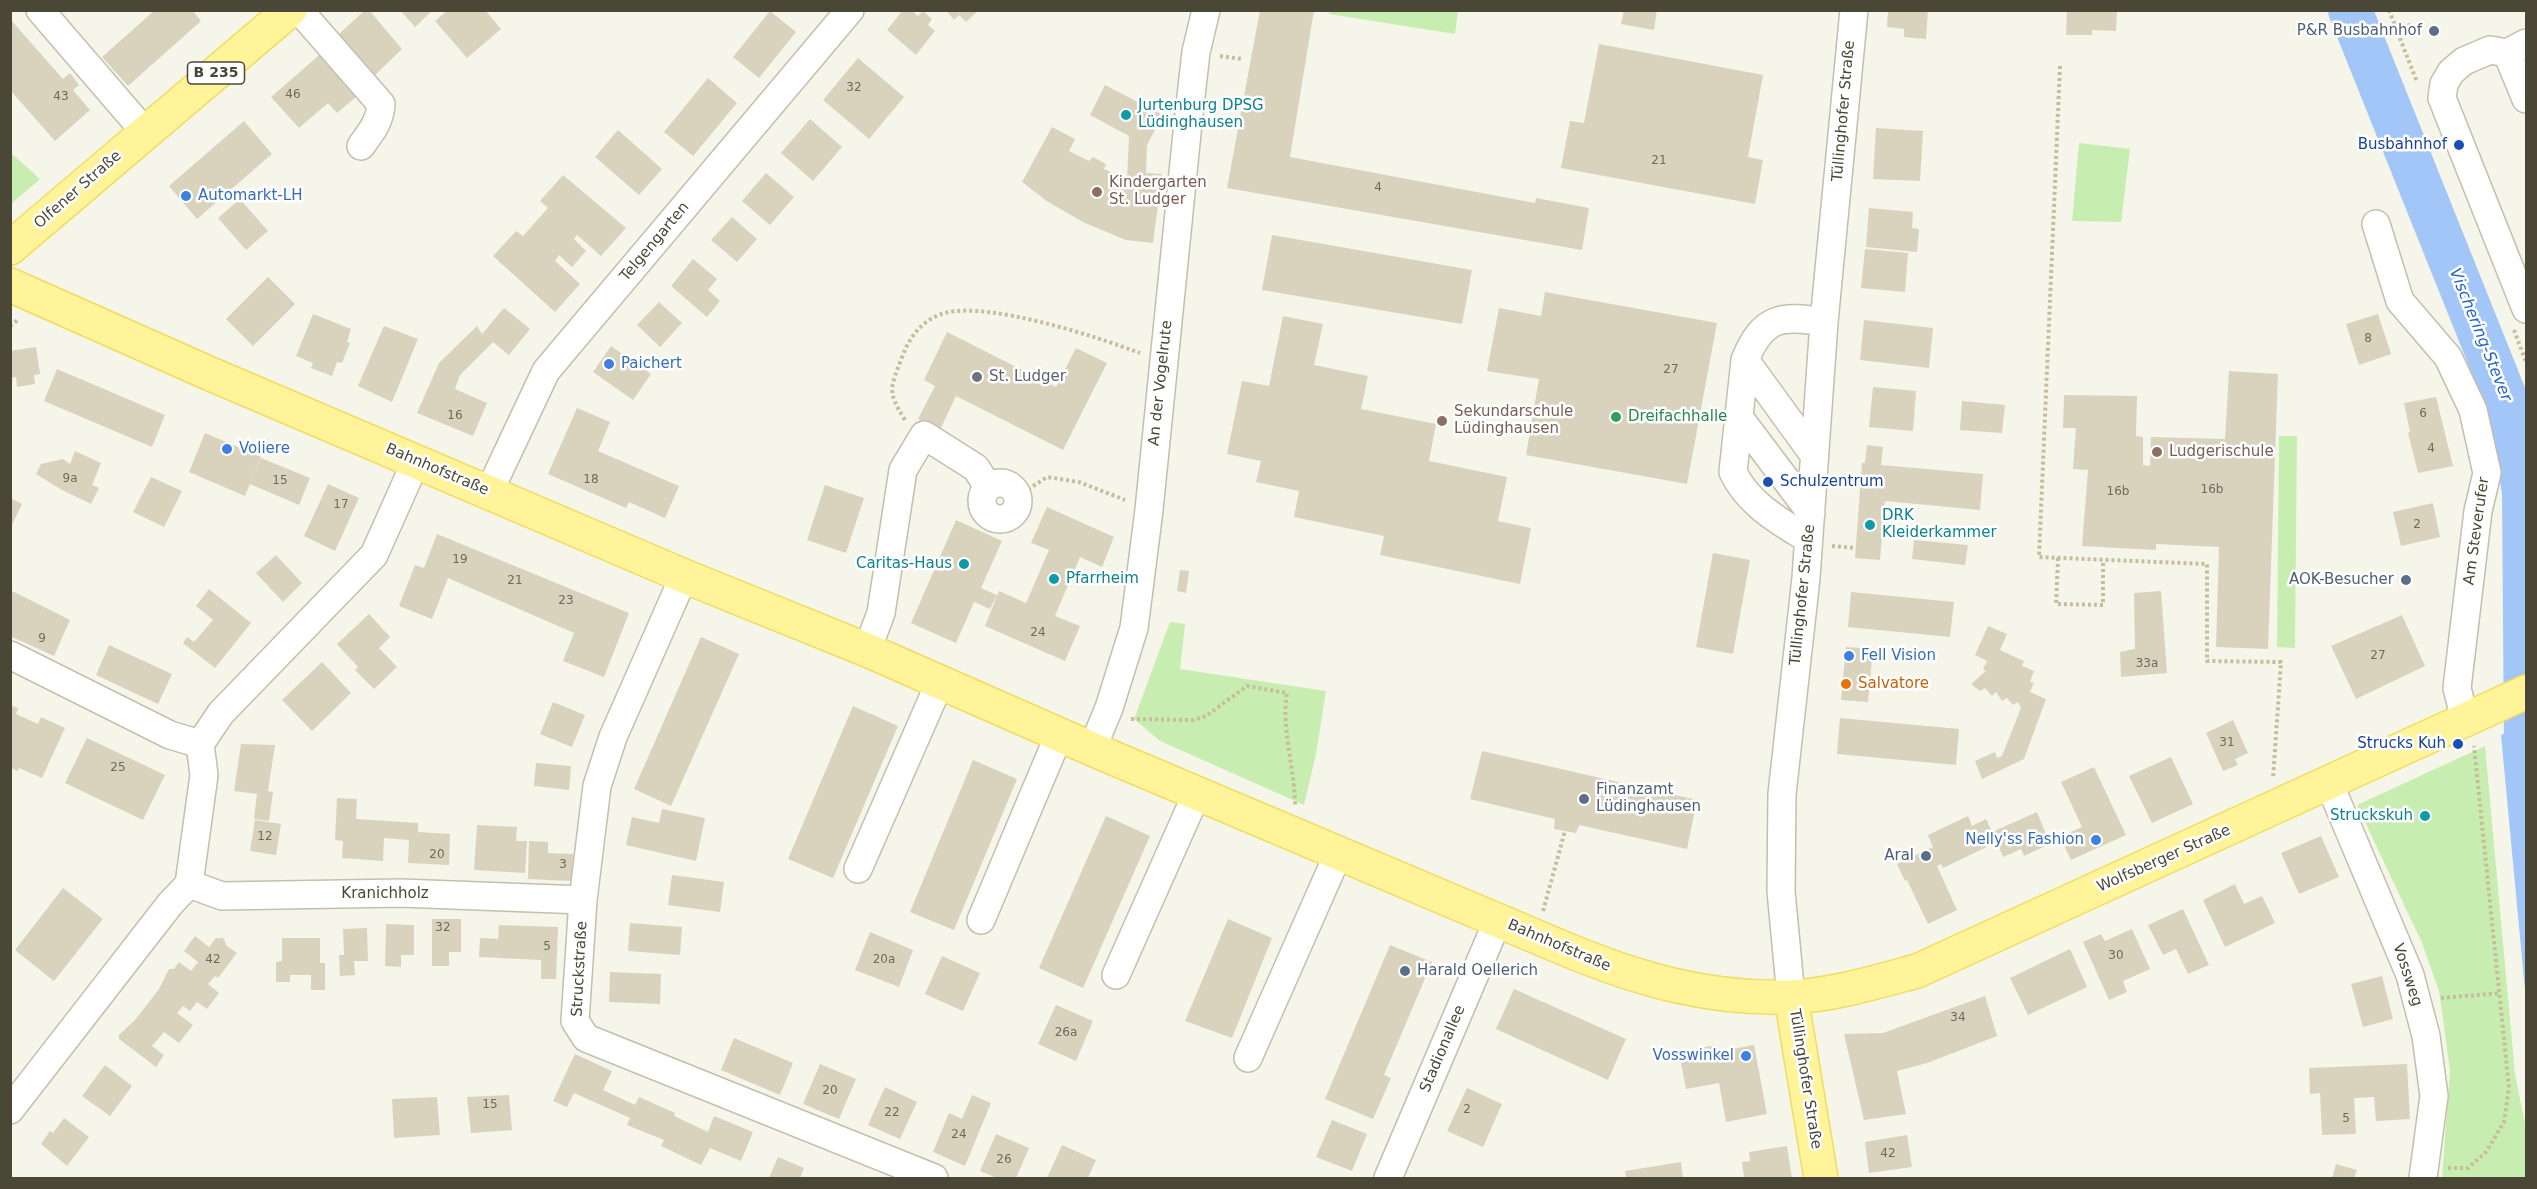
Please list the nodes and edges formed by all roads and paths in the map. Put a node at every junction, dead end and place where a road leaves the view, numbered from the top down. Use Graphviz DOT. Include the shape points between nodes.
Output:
graph roads {
  1 [pos="40,10"];
  2 [pos="290,10"];
  3 [pos="299,10"];
  4 [pos="850,10"];
  5 [pos="1206,10"];
  6 [pos="1854,10"];
  7 [pos="2412,24"];
  8 [pos="2397,31"];
  9 [pos="2517,48"];
  10 [pos="2060,66"];
  11 [pos="2526,99"];
  12 [pos="145,132"];
  13 [pos="361,146"];
  14 [pos="2376,224"];
  15 [pos="10,248"];
  16 [pos="10,285"];
  17 [pos="2526,309"];
  18 [pos="1824,322"];
  19 [pos="1745,360"];
  20 [pos="1162,362"];
  21 [pos="1738,416"];
  22 [pos="924,435"];
  23 [pos="1814,455"];
  24 [pos="416,461"];
  25 [pos="489,492"];
  26 [pos="1018,496"];
  27 [pos="1149,510"];
  28 [pos="1810,526"];
  29 [pos="2058,558"];
  30 [pos="2103,560"];
  31 [pos="684,576"];
  32 [pos="867,650"];
  33 [pos="10,655"];
  34 [pos="940,682"];
  35 [pos="2526,692"];
  36 [pos="1106,714"];
  37 [pos="2475,716"];
  38 [pos="1059,735"];
  39 [pos="200,744"];
  40 [pos="1092,749"];
  41 [pos="2271,775"];
  42 [pos="2329,783"];
  43 [pos="1197,793"];
  44 [pos="1565,831"];
  45 [pos="1294,833"];
  46 [pos="1339,852"];
  47 [pos="858,869"];
  48 [pos="189,884"];
  49 [pos="583,900"];
  50 [pos="981,920"];
  51 [pos="1498,920"];
  52 [pos="1536,937"];
  53 [pos="1116,975"];
  54 [pos="2500,993"];
  55 [pos="1791,997"];
  56 [pos="2416,999"];
  57 [pos="1248,1058"];
  58 [pos="10,1110"];
  59 [pos="2424,1173"];
  60 [pos="934,1179"];
  61 [pos="1388,1179"];
  62 [pos="1821,1179"];
  1 -- 12 [label="street"];
  2 -- 12 [label="main road, Olfener Straße / B 235"];
  3 -- 13 [label="street" via="381,104 381,116"];
  4 -- 25 [label="street, Telgengarten" via="546,371"];
  5 -- 20 [label="street, An der Vogelrute" via="1195,63"];
  6 -- 18 [label="street, Tüllinghofer Straße"];
  7 -- 8 [label="path"];
  9 -- 11 [label="street"];
  9 -- 17 [label="street" via="2490,50 2464,61 2451,72 2442,98"];
  10 -- 29 [label="path" via="2039,557"];
  12 -- 15 [label="main road, Olfener Straße / B 235"];
  14 -- 37 [label="street, Am Steverufer" via="2400,301 2448,357 2474,410 2487,472 2478,511 2457,688"];
  16 -- 24 [label="main road, Bahnhofstraße"];
  18 -- 19 [label="street" via="1794,317 1777,321 1762,331"];
  18 -- 23 [label="street, Tüllinghofer Straße"];
  19 -- 21 [label="street"];
  19 -- 23 [label="street"];
  20 -- 22 [label="path" via="1091,334 990,313 944,313 921,325 907,344 890,390 904,420"];
  20 -- 27 [label="street, An der Vogelrute"];
  21 -- 28 [label="street"];
  21 -- 28 [label="street" via="1733,472 1740,488 1766,512"];
  22 -- 26 [label="street" via="976,468 988,487 1007,484"];
  22 -- 32 [label="street" via="903,470 881,613"];
  23 -- 28 [label="street, Tüllinghofer Straße"];
  24 -- 25 [label="main road, Bahnhofstraße"];
  24 -- 39 [label="street" via="374,555 220,714"];
  25 -- 31 [label="main road, Bahnhofstraße"];
  26 -- 27 [label="path" via="1047,477 1079,482"];
  27 -- 36 [label="street, An der Vogelrute" via="1134,628"];
  28 -- 55 [label="street, Tüllinghofer Straße" via="1782,794 1781,891"];
  29 -- 30 [label="path"];
  29 -- 30 [label="path" via="2056,604 2103,605"];
  30 -- 41 [label="path" via="2207,564 2207,661 2281,662 2278,732"];
  31 -- 32 [label="main road, Bahnhofstraße"];
  31 -- 49 [label="street, Struckstraße" via="597,786"];
  32 -- 34 [label="main road, Bahnhofstraße"];
  33 -- 39 [label="street" via="170,735"];
  34 -- 38 [label="main road, Bahnhofstraße"];
  34 -- 47 [label="street"];
  35 -- 37 [label="main road, Wolfsberger Straße"];
  36 -- 40 [label="street, An der Vogelrute"];
  36 -- 45 [label="path" via="1137,720 1193,720 1206,716 1247,686 1287,693 1284,713 1295,784"];
  37 -- 42 [label="main road, Wolfsberger Straße"];
  37 -- 54 [label="path"];
  38 -- 40 [label="main road, Bahnhofstraße"];
  38 -- 50 [label="street"];
  39 -- 48 [label="street" via="204,775"];
  40 -- 43 [label="main road, Bahnhofstraße"];
  42 -- 55 [label="main road, Wolfsberger Straße" via="1917,971"];
  42 -- 56 [label="street, Vossweg" via="2401,951"];
  43 -- 45 [label="main road, Bahnhofstraße"];
  43 -- 53 [label="street"];
  44 -- 52 [label="path"];
  45 -- 46 [label="main road, Bahnhofstraße"];
  46 -- 51 [label="main road, Bahnhofstraße"];
  46 -- 57 [label="street"];
  48 -- 49 [label="street, Kranichholz" via="222,896 401,893"];
  48 -- 58 [label="street"];
  49 -- 60 [label="street, Struckstraße" via="575,1021 586,1038"];
  51 -- 52 [label="main road, Bahnhofstraße"];
  51 -- 61 [label="street, Stadionallee"];
  52 -- 55 [label="main road, Bahnhofstraße" via="1655,982 1731,995"];
  54 -- 56 [label="path"];
  54 -- 59 [label="path" via="2509,1088 2504,1122 2486,1152 2468,1168"];
  55 -- 62 [label="main road, Tüllinghofer Straße"];
  56 -- 59 [label="street, Vossweg" via="2426,1036 2434,1096"];
}
